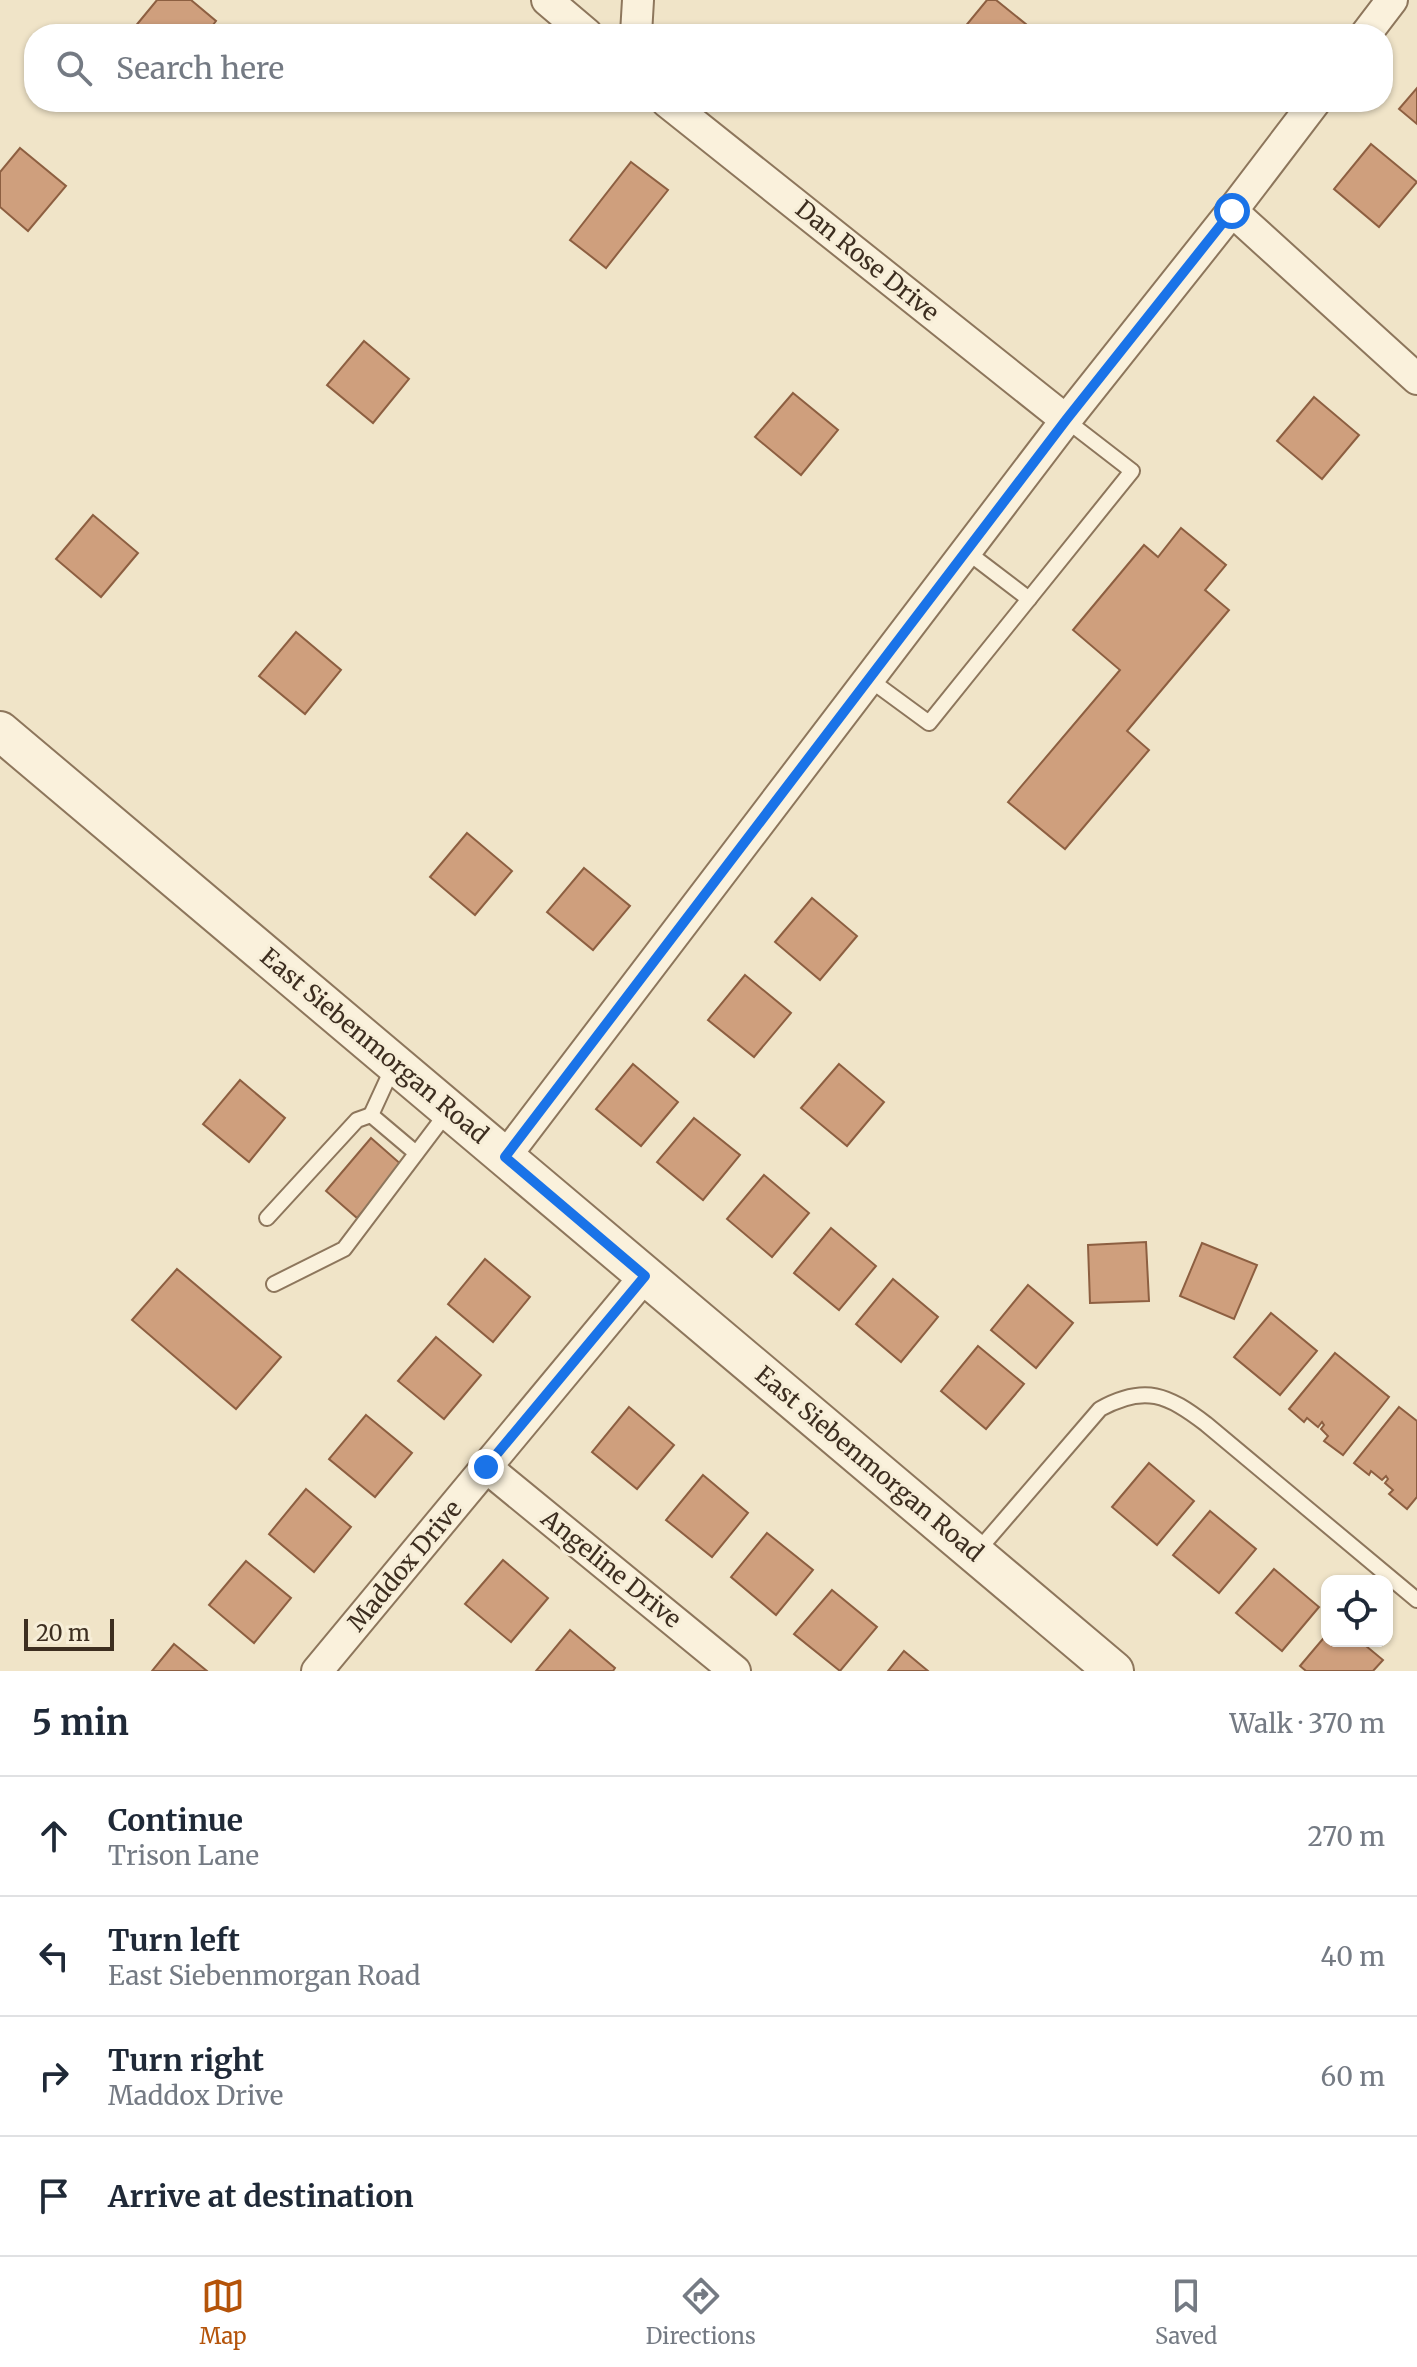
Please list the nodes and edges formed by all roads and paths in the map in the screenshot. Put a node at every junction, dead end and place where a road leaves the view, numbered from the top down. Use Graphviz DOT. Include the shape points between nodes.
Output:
graph roads {
  1 [pos="547,0"];
  2 [pos="638,0"];
  3 [pos="1392,0"];
  4 [pos="575,24"];
  5 [pos="637,24"];
  6 [pos="1374,24"];
  7 [pos="680,112"];
  8 [pos="1307,112"];
  9 [pos="1232,211"];
  10 [pos="1417,379"];
  11 [pos="1066,420"];
  12 [pos="966,551"];
  13 [pos="1029,599"];
  14 [pos="869,679"];
  15 [pos="0,731"];
  16 [pos="394,1064"];
  17 [pos="449,1110"];
  18 [pos="371,1115"];
  19 [pos="416,1153"];
  20 [pos="505,1157"];
  21 [pos="267,1218"];
  22 [pos="645,1276"];
  23 [pos="274,1284"];
  24 [pos="486,1467"];
  25 [pos="975,1554"];
  26 [pos="1417,1600"];
  27 [pos="317,1671"];
  28 [pos="735,1671"];
  29 [pos="1114,1671"];
  1 -- 4 [label="street"];
  2 -- 5 [label="street"];
  3 -- 6 [label="street"];
  7 -- 11 [label="street, Dan Rose Drive"];
  8 -- 9 [label="street"];
  9 -- 10 [label="street"];
  9 -- 11 [label="street"];
  11 -- 12 [label="street"];
  11 -- 13 [label="lane" via="1132,471"];
  12 -- 13 [label="lane"];
  12 -- 14 [label="street"];
  13 -- 14 [label="lane" via="929,723"];
  14 -- 20 [label="street"];
  15 -- 16 [label="street, East Siebenmorgan Road"];
  16 -- 17 [label="street, East Siebenmorgan Road"];
  16 -- 18 [label="lane"];
  17 -- 19 [label="lane"];
  17 -- 20 [label="street, East Siebenmorgan Road"];
  18 -- 19 [label="lane"];
  18 -- 21 [label="lane" via="357,1120"];
  19 -- 23 [label="lane" via="344,1249"];
  20 -- 22 [label="street, East Siebenmorgan Road"];
  22 -- 24 [label="street, Maddox Drive"];
  22 -- 25 [label="street, East Siebenmorgan Road"];
  24 -- 27 [label="street, Maddox Drive"];
  24 -- 28 [label="street, Angeline Drive"];
  25 -- 26 [label="lane" via="1100,1409 1149,1394 1182,1406 1206,1424"];
  25 -- 29 [label="street, East Siebenmorgan Road"];
}
